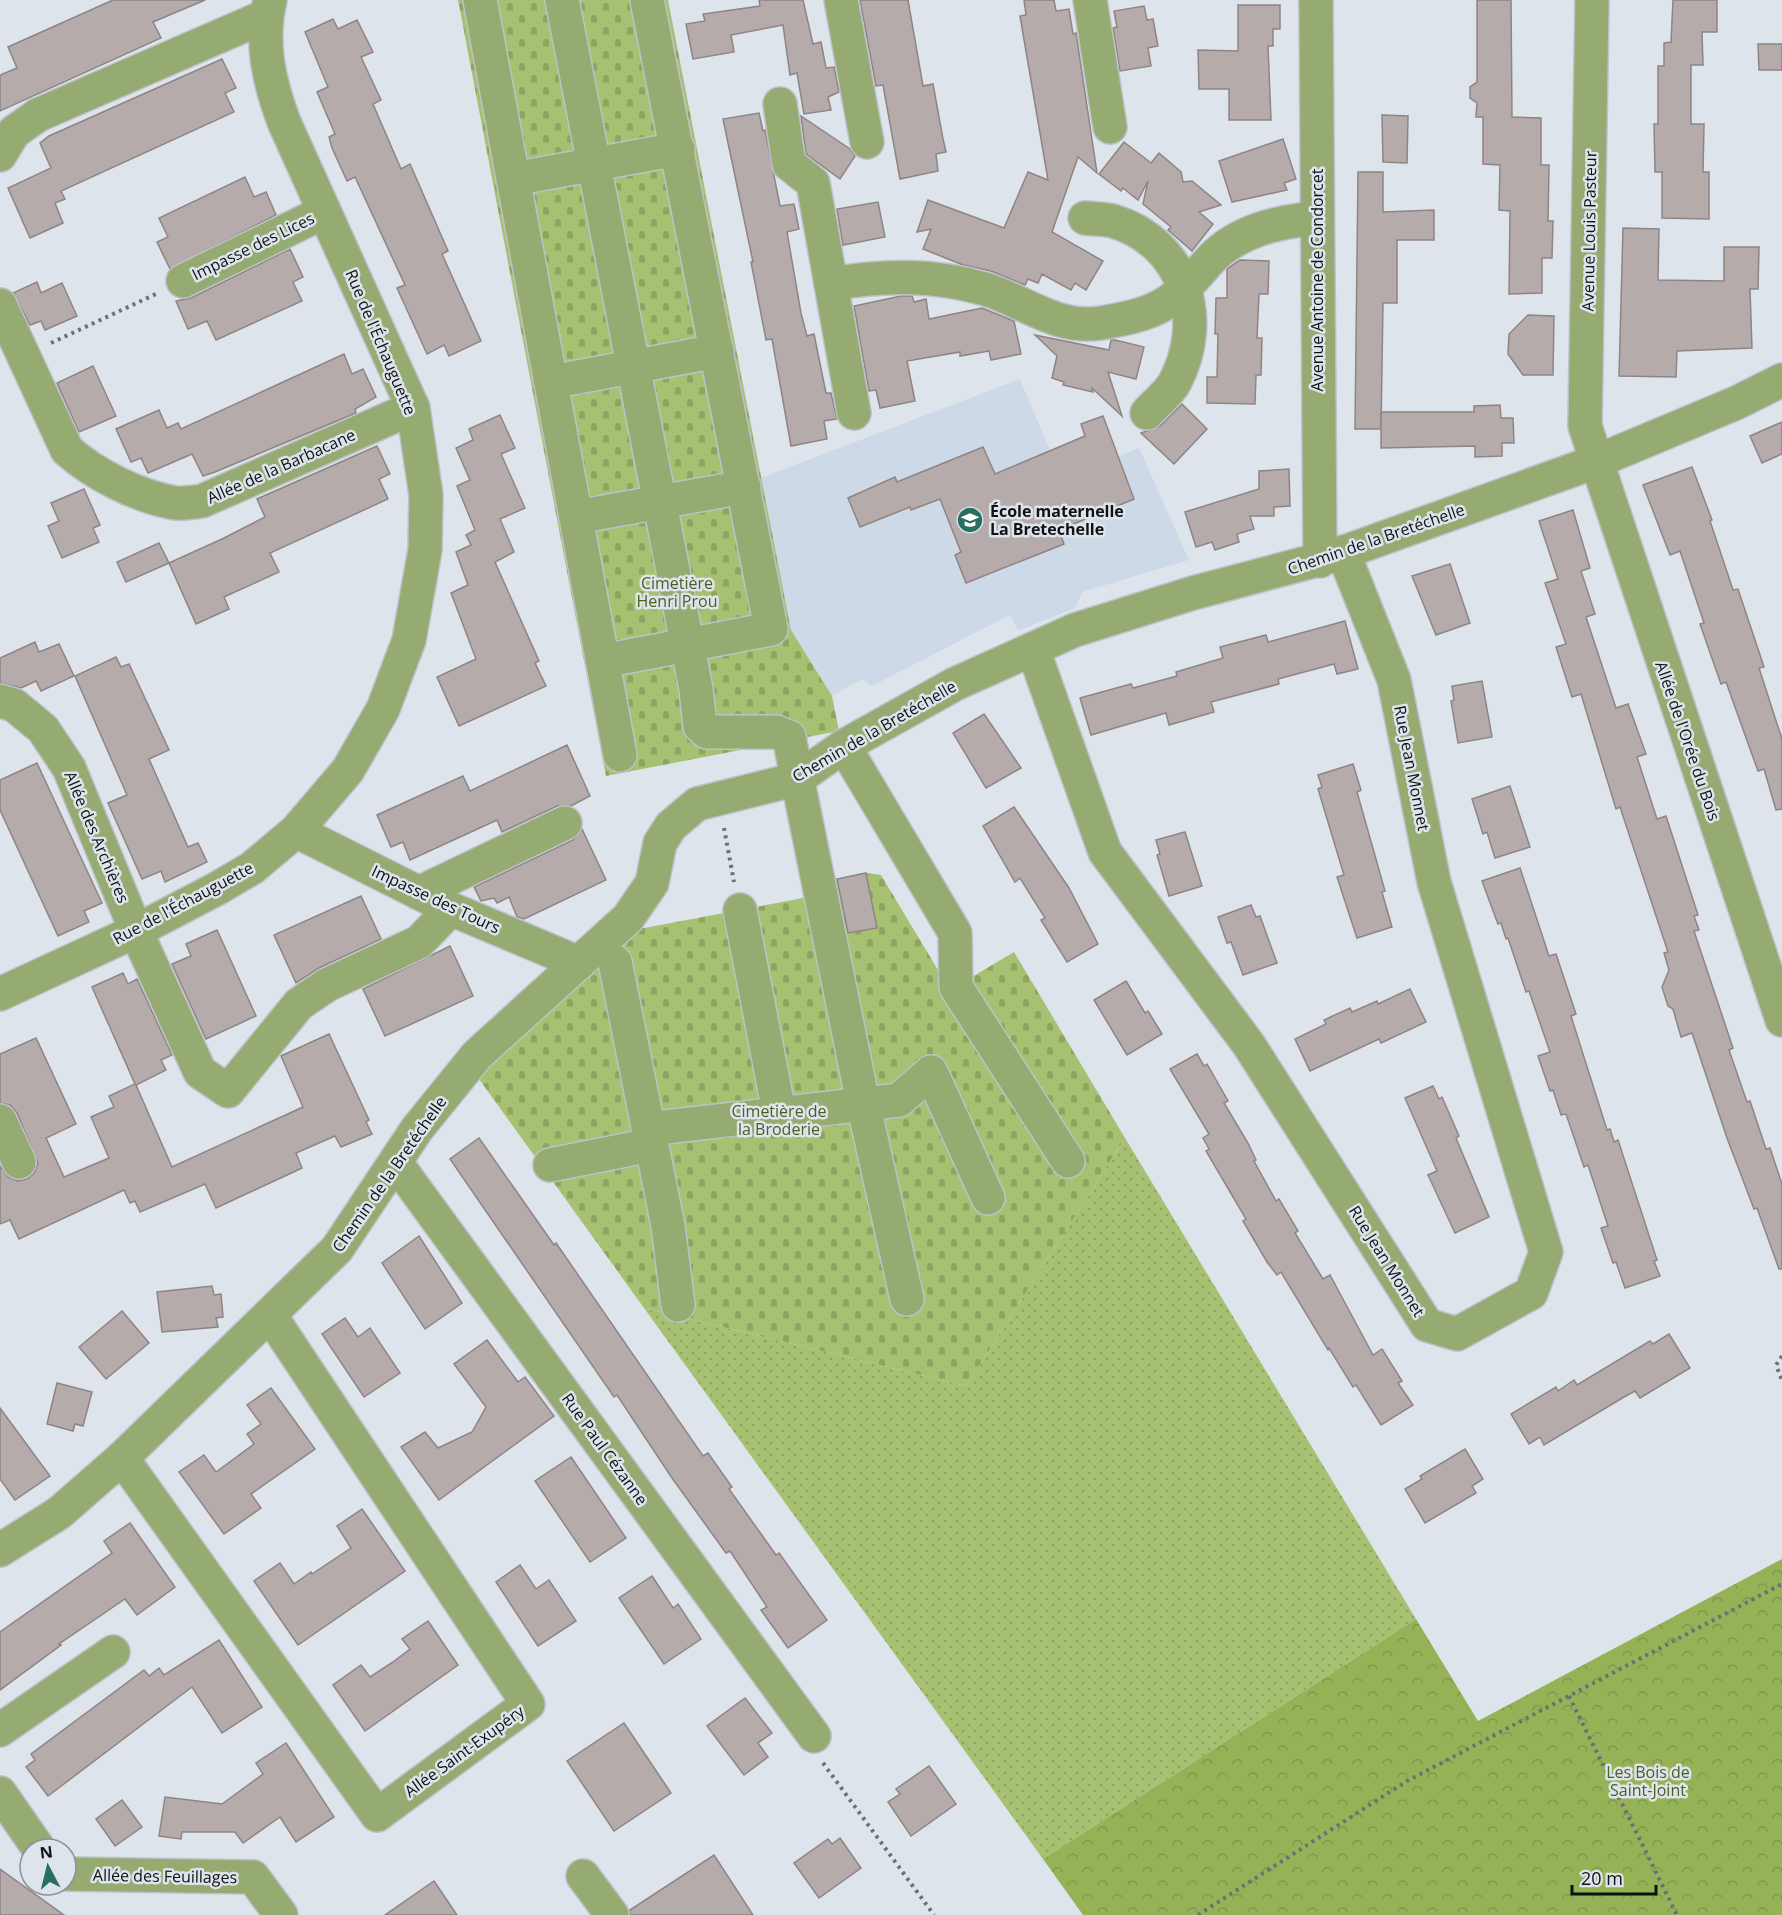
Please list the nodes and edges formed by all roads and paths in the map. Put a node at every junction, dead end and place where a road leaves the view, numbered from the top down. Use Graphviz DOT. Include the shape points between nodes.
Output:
graph roads {
  1 [pos="480,0"];
  2 [pos="562,0"];
  3 [pos="647,0"];
  4 [pos="841,0"];
  5 [pos="1090,0"];
  6 [pos="1316,0"];
  7 [pos="1592,0"];
  8 [pos="268,8"];
  9 [pos="780,104"];
  10 [pos="1110,127"];
  11 [pos="867,142"];
  12 [pos="678,149"];
  13 [pos="0,155"];
  14 [pos="594,164"];
  15 [pos="513,179"];
  16 [pos="324,212"];
  17 [pos="1085,218"];
  18 [pos="1316,218"];
  19 [pos="183,281"];
  20 [pos="831,284"];
  21 [pos="1185,287"];
  22 [pos="0,305"];
  23 [pos="717,351"];
  24 [pos="24,356"];
  25 [pos="633,367"];
  26 [pos="1782,380"];
  27 [pos="551,382"];
  28 [pos="412,408"];
  29 [pos="854,413"];
  30 [pos="1147,413"];
  31 [pos="1595,462"];
  32 [pos="744,487"];
  33 [pos="660,502"];
  34 [pos="576,517"];
  35 [pos="1331,557"];
  36 [pos="687,645"];
  37 [pos="1033,649"];
  38 [pos="603,661"];
  39 [pos="0,701"];
  40 [pos="844,746"];
  41 [pos="620,755"];
  42 [pos="797,779"];
  43 [pos="718,799"];
  44 [pos="565,823"];
  45 [pos="296,831"];
  46 [pos="419,893"];
  47 [pos="451,909"];
  48 [pos="740,910"];
  49 [pos="136,931"];
  50 [pos="615,962"];
  51 [pos="579,963"];
  52 [pos="0,994"];
  53 [pos="1782,1020"];
  54 [pos="863,1103"];
  55 [pos="779,1112"];
  56 [pos="0,1121"];
  57 [pos="650,1137"];
  58 [pos="1068,1161"];
  59 [pos="19,1162"];
  60 [pos="396,1163"];
  61 [pos="550,1165"];
  62 [pos="988,1198"];
  63 [pos="907,1299"];
  64 [pos="678,1305"];
  65 [pos="270,1315"];
  66 [pos="1782,1356"];
  67 [pos="1782,1380"];
  68 [pos="122,1458"];
  69 [pos="0,1550"];
  70 [pos="1782,1584"];
  71 [pos="113,1652"];
  72 [pos="1569,1696"];
  73 [pos="0,1730"];
  74 [pos="814,1736"];
  75 [pos="0,1793"];
  76 [pos="31,1837"];
  77 [pos="78,1874"];
  78 [pos="583,1876"];
  79 [pos="281,1915"];
  80 [pos="612,1915"];
  81 [pos="934,1915"];
  82 [pos="1198,1915"];
  83 [pos="1677,1915"];
  1 -- 15 [label="street"];
  2 -- 14 [label="street"];
  3 -- 12 [label="street"];
  4 -- 11 [label="street"];
  5 -- 10 [label="street"];
  6 -- 18 [label="street, Avenue Antoine de Condorcet"];
  7 -- 31 [label="street, Avenue Louis Pasteur" via="1585,426"];
  8 -- 13 [label="street" via="38,115 14,132"];
  8 -- 16 [label="street, Rue de l'Échauguette" via="265,47 271,86"];
  9 -- 20 [label="street" via="789,164 813,183"];
  12 -- 14 [label="street"];
  12 -- 23 [label="street"];
  14 -- 15 [label="street"];
  14 -- 25 [label="street"];
  15 -- 27 [label="street"];
  16 -- 19 [label="street, Impasse des Lices"];
  16 -- 28 [label="street, Rue de l'Échauguette"];
  17 -- 21 [label="street" via="1112,221 1141,233 1163,252"];
  18 -- 21 [label="street" via="1277,222 1246,234 1215,256"];
  18 -- 35 [label="street, Avenue Antoine de Condorcet"];
  19 -- 24 [label="path"];
  20 -- 21 [label="street" via="907,276 948,281 987,290 1063,321 1098,324 1140,315 1167,303"];
  20 -- 29 [label="street"];
  21 -- 30 [label="street" via="1191,310 1191,335 1184,360 1173,385"];
  22 -- 24 [label="street, Allée de la Barbacane"];
  23 -- 25 [label="street"];
  23 -- 32 [label="street"];
  24 -- 28 [label="street, Allée de la Barbacane" via="67,450 85,467 151,497 177,503 202,501 221,494"];
  25 -- 27 [label="street"];
  25 -- 33 [label="street"];
  26 -- 31 [label="street, Chemin de la Bretéchelle"];
  27 -- 34 [label="street"];
  28 -- 45 [label="street, Rue de l'Échauguette" via="426,495 425,550 409,640 383,709 348,770"];
  31 -- 35 [label="street, Chemin de la Bretéchelle"];
  31 -- 53 [label="street, Allée de l'Orée du Bois"];
  32 -- 33 [label="street"];
  32 -- 36 [label="street" via="771,629"];
  33 -- 34 [label="street"];
  33 -- 36 [label="street"];
  34 -- 38 [label="street"];
  35 -- 37 [label="street, Chemin de la Bretéchelle" via="1193,593 1075,630"];
  35 -- 37 [label="street, Rue Jean Monnet" via="1394,680 1434,882 1546,1252 1531,1293 1457,1334 1427,1325 1249,1045 1105,852"];
  36 -- 38 [label="street"];
  36 -- 42 [label="street" via="703,730 789,737"];
  37 -- 40 [label="street, Chemin de la Bretéchelle" via="955,684"];
  38 -- 41 [label="street"];
  39 -- 49 [label="street, Allée des Archières" via="14,705 43,729 69,768"];
  40 -- 42 [label="street, Chemin de la Bretéchelle"];
  40 -- 58 [label="street" via="955,933 956,987"];
  42 -- 43 [label="street, Chemin de la Bretéchelle"];
  42 -- 54 [label="street"];
  43 -- 48 [label="path"];
  43 -- 51 [label="street, Chemin de la Bretéchelle" via="697,804 671,826 660,843 652,884 644,899"];
  44 -- 46 [label="street"];
  45 -- 46 [label="street, Impasse des Tours"];
  45 -- 49 [label="street, Rue de l'Échauguette" via="252,867"];
  46 -- 47 [label="street, Impasse des Tours"];
  47 -- 49 [label="street, Allée des Archières" via="420,942 327,985 299,1004 228,1091 200,1072"];
  47 -- 51 [label="street, Impasse des Tours"];
  48 -- 55 [label="street"];
  49 -- 52 [label="street, Rue de l'Échauguette"];
  50 -- 57 [label="street"];
  51 -- 60 [label="street, Chemin de la Bretéchelle" via="477,1055 417,1129"];
  54 -- 55 [label="street"];
  54 -- 62 [label="street" via="899,1100 931,1071"];
  54 -- 63 [label="street"];
  55 -- 57 [label="street"];
  56 -- 59 [label="street"];
  57 -- 61 [label="street"];
  57 -- 64 [label="street" via="668,1226"];
  60 -- 65 [label="street, Chemin de la Bretéchelle" via="337,1249"];
  60 -- 74 [label="street, Rue Paul Cézanne"];
  65 -- 68 [label="street, Chemin de la Bretéchelle"];
  65 -- 68 [label="street, Allée Saint-Exupéry" via="528,1704 377,1815"];
  66 -- 67 [label="path" via="1776,1365"];
  68 -- 69 [label="street, Chemin de la Bretéchelle" via="59,1513"];
  70 -- 72 [label="path"];
  71 -- 73 [label="street"];
  72 -- 82 [label="path" via="1407,1781"];
  72 -- 83 [label="path"];
  74 -- 81 [label="path" via="816,1754"];
  75 -- 76 [label="street"];
  77 -- 79 [label="street, Allée des Feuillages" via="253,1876"];
  78 -- 80 [label="street"];
}
